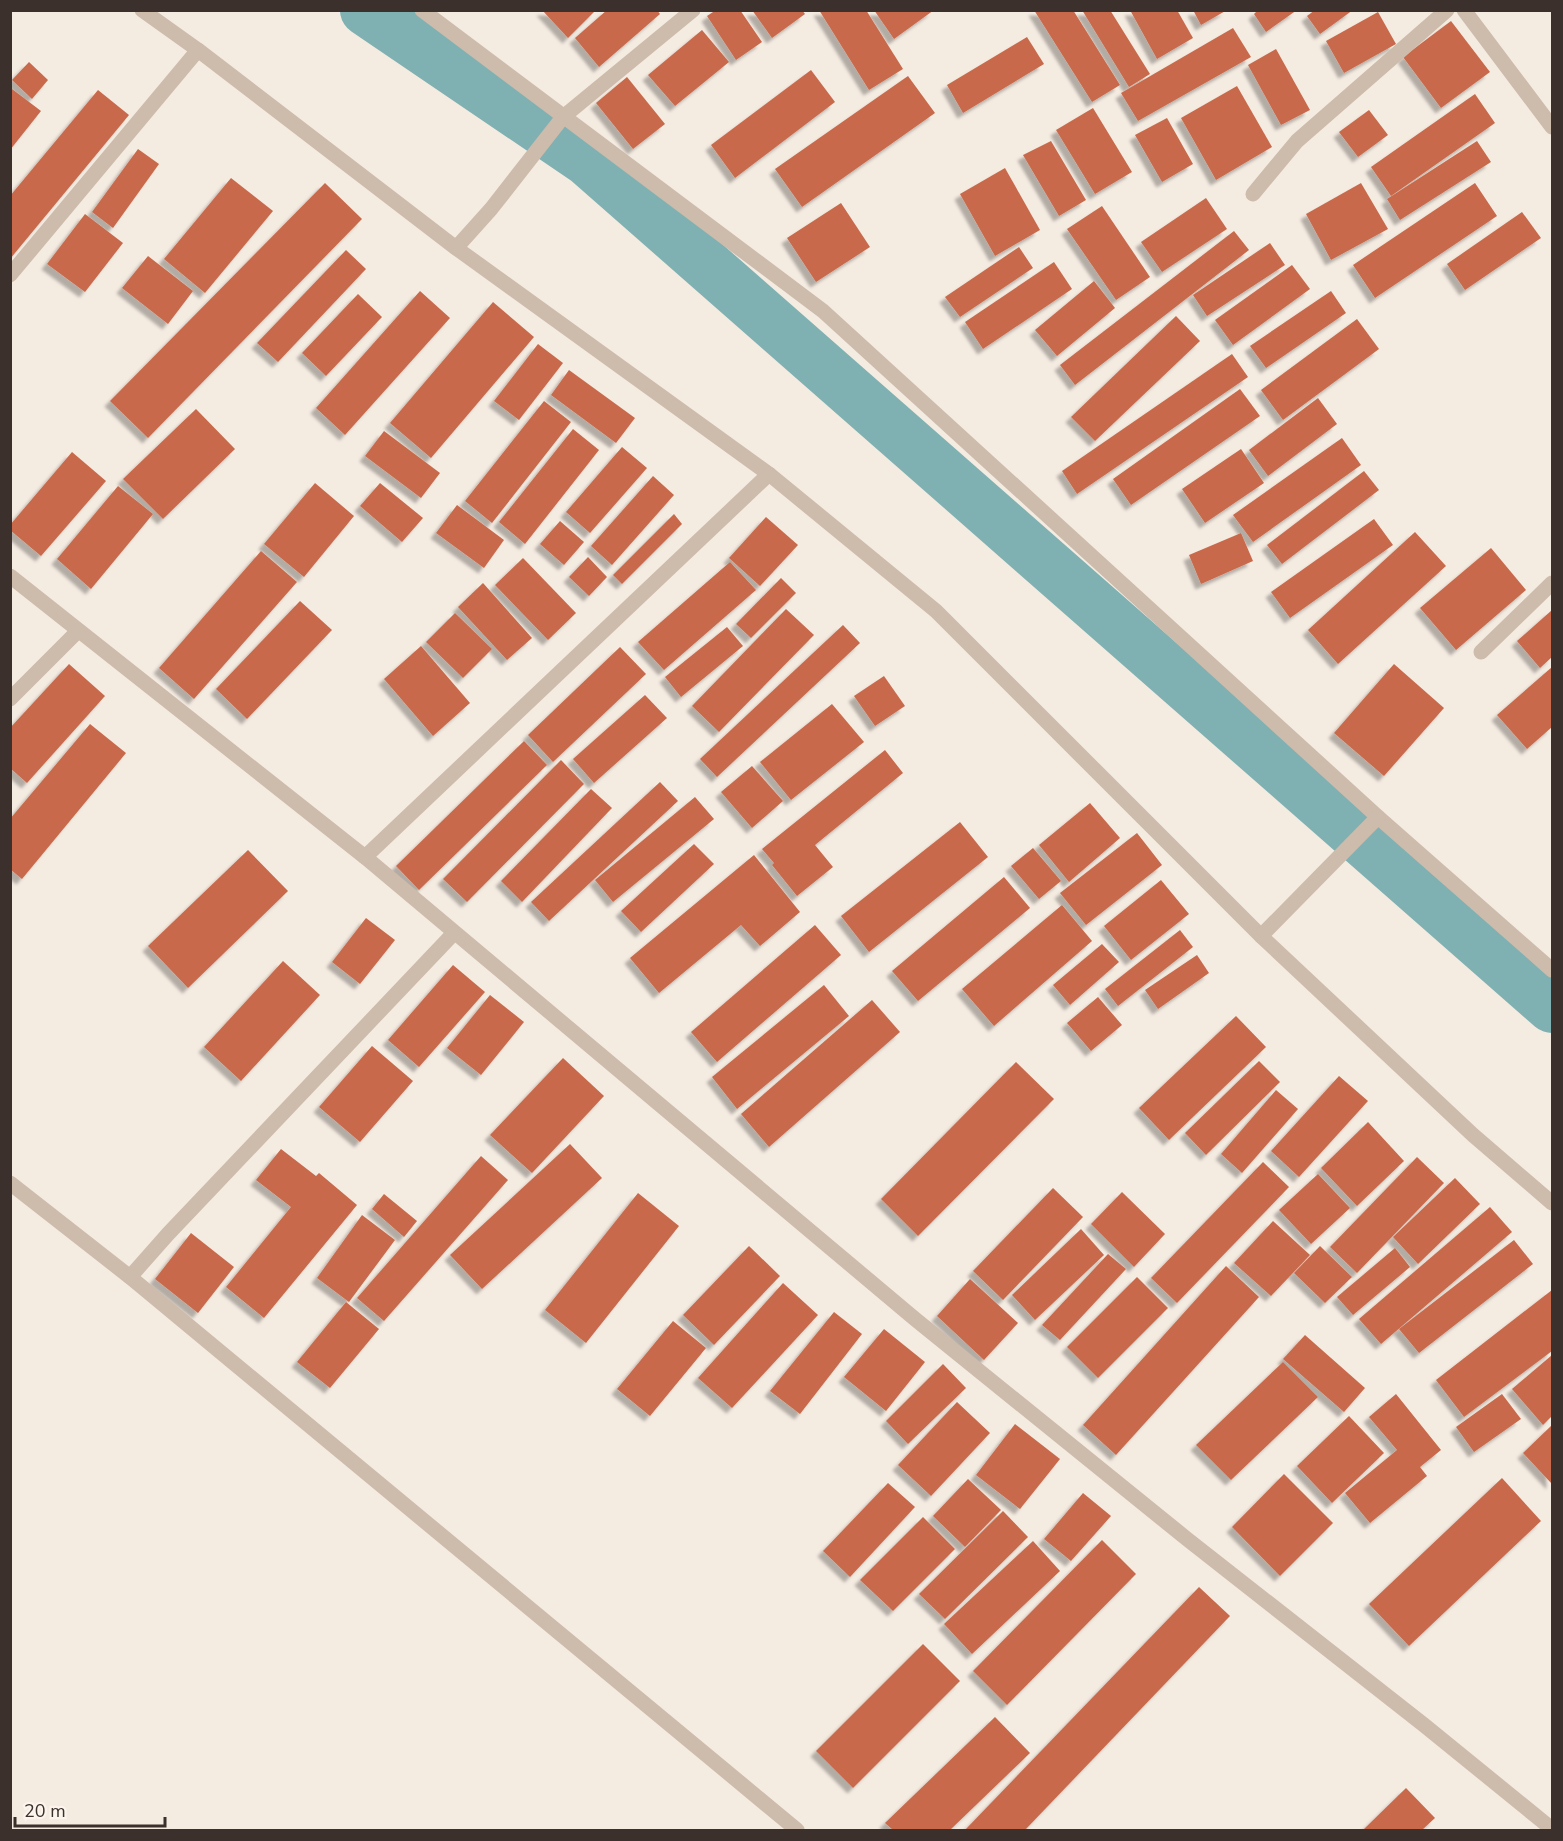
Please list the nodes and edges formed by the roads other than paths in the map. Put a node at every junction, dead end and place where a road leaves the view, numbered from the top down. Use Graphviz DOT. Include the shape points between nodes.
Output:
graph roads {
  1 [pos="142,10"];
  2 [pos="422,10"];
  3 [pos="693,10"];
  4 [pos="1447,10"];
  5 [pos="1464,10"];
  6 [pos="198,50"];
  7 [pos="558,122"];
  8 [pos="1552,128"];
  9 [pos="1253,194"];
  10 [pos="456,248"];
  11 [pos="10,275"];
  12 [pos="769,474"];
  13 [pos="10,576"];
  14 [pos="1552,583"];
  15 [pos="78,631"];
  16 [pos="1481,652"];
  17 [pos="10,699"];
  18 [pos="1378,817"];
  19 [pos="365,858"];
  20 [pos="454,933"];
  21 [pos="1261,936"];
  22 [pos="1552,970"];
  23 [pos="10,1183"];
  24 [pos="1552,1203"];
  25 [pos="130,1277"];
  26 [pos="1552,1829"];
  27 [pos="797,1830"];
  1 -- 6 [label="street"];
  2 -- 7 [label="street"];
  3 -- 7 [label="street"];
  4 -- 9 [label="street" via="1297,141"];
  5 -- 8 [label="street"];
  6 -- 10 [label="street"];
  6 -- 11 [label="street"];
  7 -- 10 [label="street"];
  7 -- 18 [label="street" via="823,311"];
  10 -- 12 [label="street"];
  12 -- 19 [label="street"];
  12 -- 21 [label="street" via="936,610"];
  13 -- 15 [label="street"];
  14 -- 16 [label="street"];
  15 -- 17 [label="street"];
  15 -- 19 [label="street"];
  18 -- 21 [label="street"];
  18 -- 22 [label="street"];
  19 -- 20 [label="street"];
  20 -- 25 [label="street"];
  20 -- 26 [label="street" via="924,1326"];
  21 -- 24 [label="street" via="1473,1135"];
  23 -- 25 [label="street"];
  25 -- 27 [label="street"];
}
